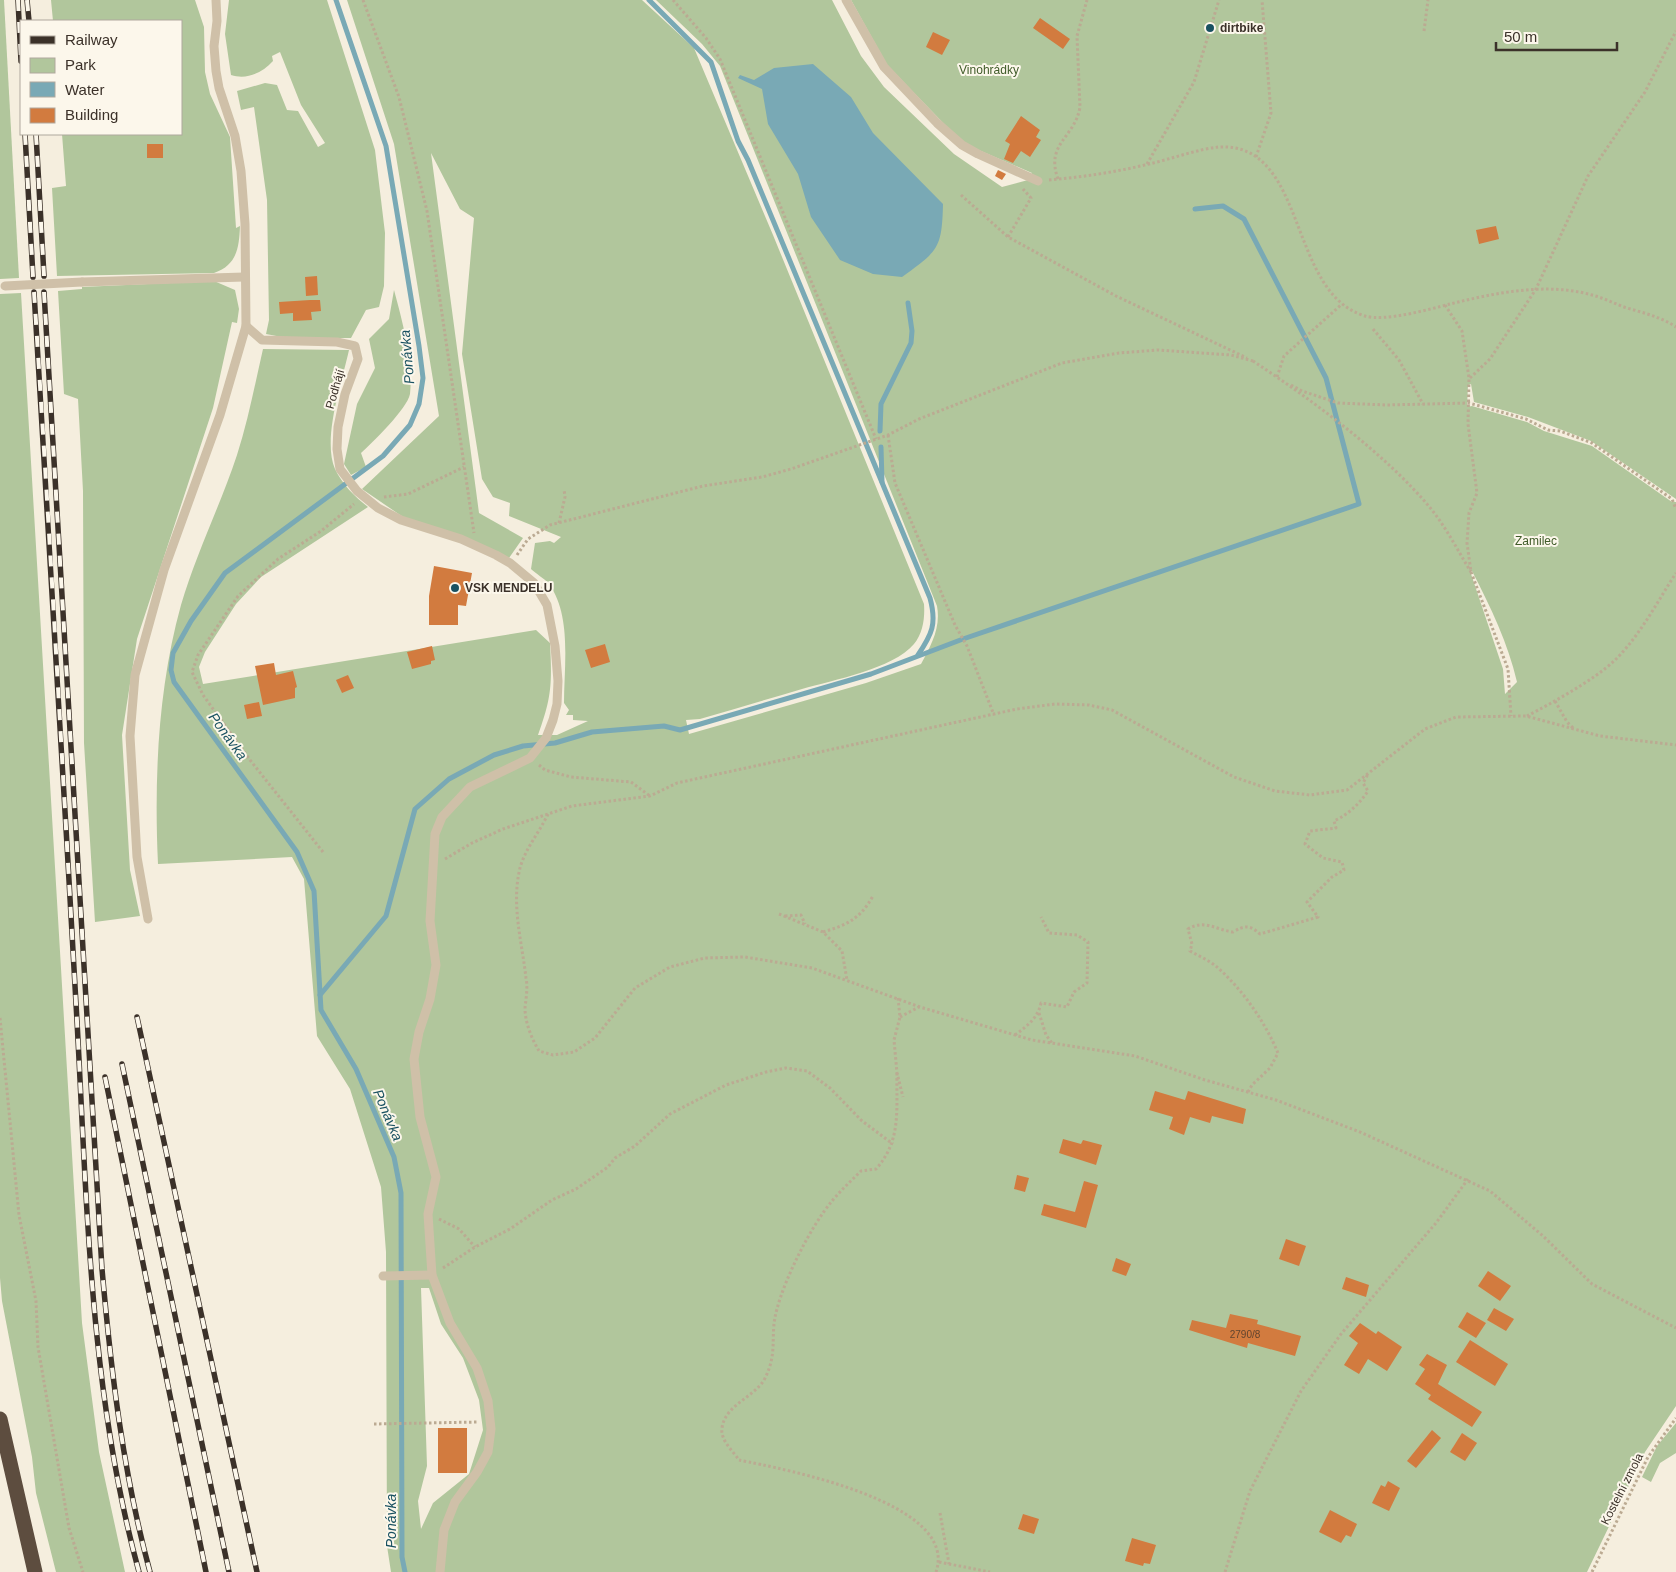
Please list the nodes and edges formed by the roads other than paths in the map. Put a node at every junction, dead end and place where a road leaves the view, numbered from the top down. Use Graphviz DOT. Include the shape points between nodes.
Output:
graph roads {
  1 [pos="216,0"];
  2 [pos="846,0"];
  3 [pos="1038,181"];
  4 [pos="244,277"];
  5 [pos="3,286"];
  6 [pos="246,326"];
  7 [pos="148,919"];
  8 [pos="432,1275"];
  9 [pos="383,1276"];
  10 [pos="0,1419"];
  11 [pos="35,1572"];
  12 [pos="440,1572"];
  1 -- 4 [label="lane" via="216,71 235,136 241,171"];
  2 -- 3 [label="lane" via="876,55 904,90 962,145"];
  4 -- 5 [label="lane, bridge"];
  4 -- 6 [label="lane"];
  6 -- 7 [label="lane" via="220,415 164,570 134,675 130,746 137,857"];
  6 -- 8 [label="lane, Podhájí" via="262,340 338,342 355,346 358,359 345,394 338,427 340,469 361,496 401,520 461,539 510,564 534,583 547,605 558,681 556,712 546,738 532,756 470,787 442,816 435,834 430,921 436,965 414,1059 420,1117 436,1177 428,1214"];
  8 -- 9 [label="lane"];
  8 -- 12 [label="lane" via="450,1323 478,1368 488,1401 490,1422 488,1452 455,1502 444,1530"];
  10 -- 11 [label="highway"];
}
